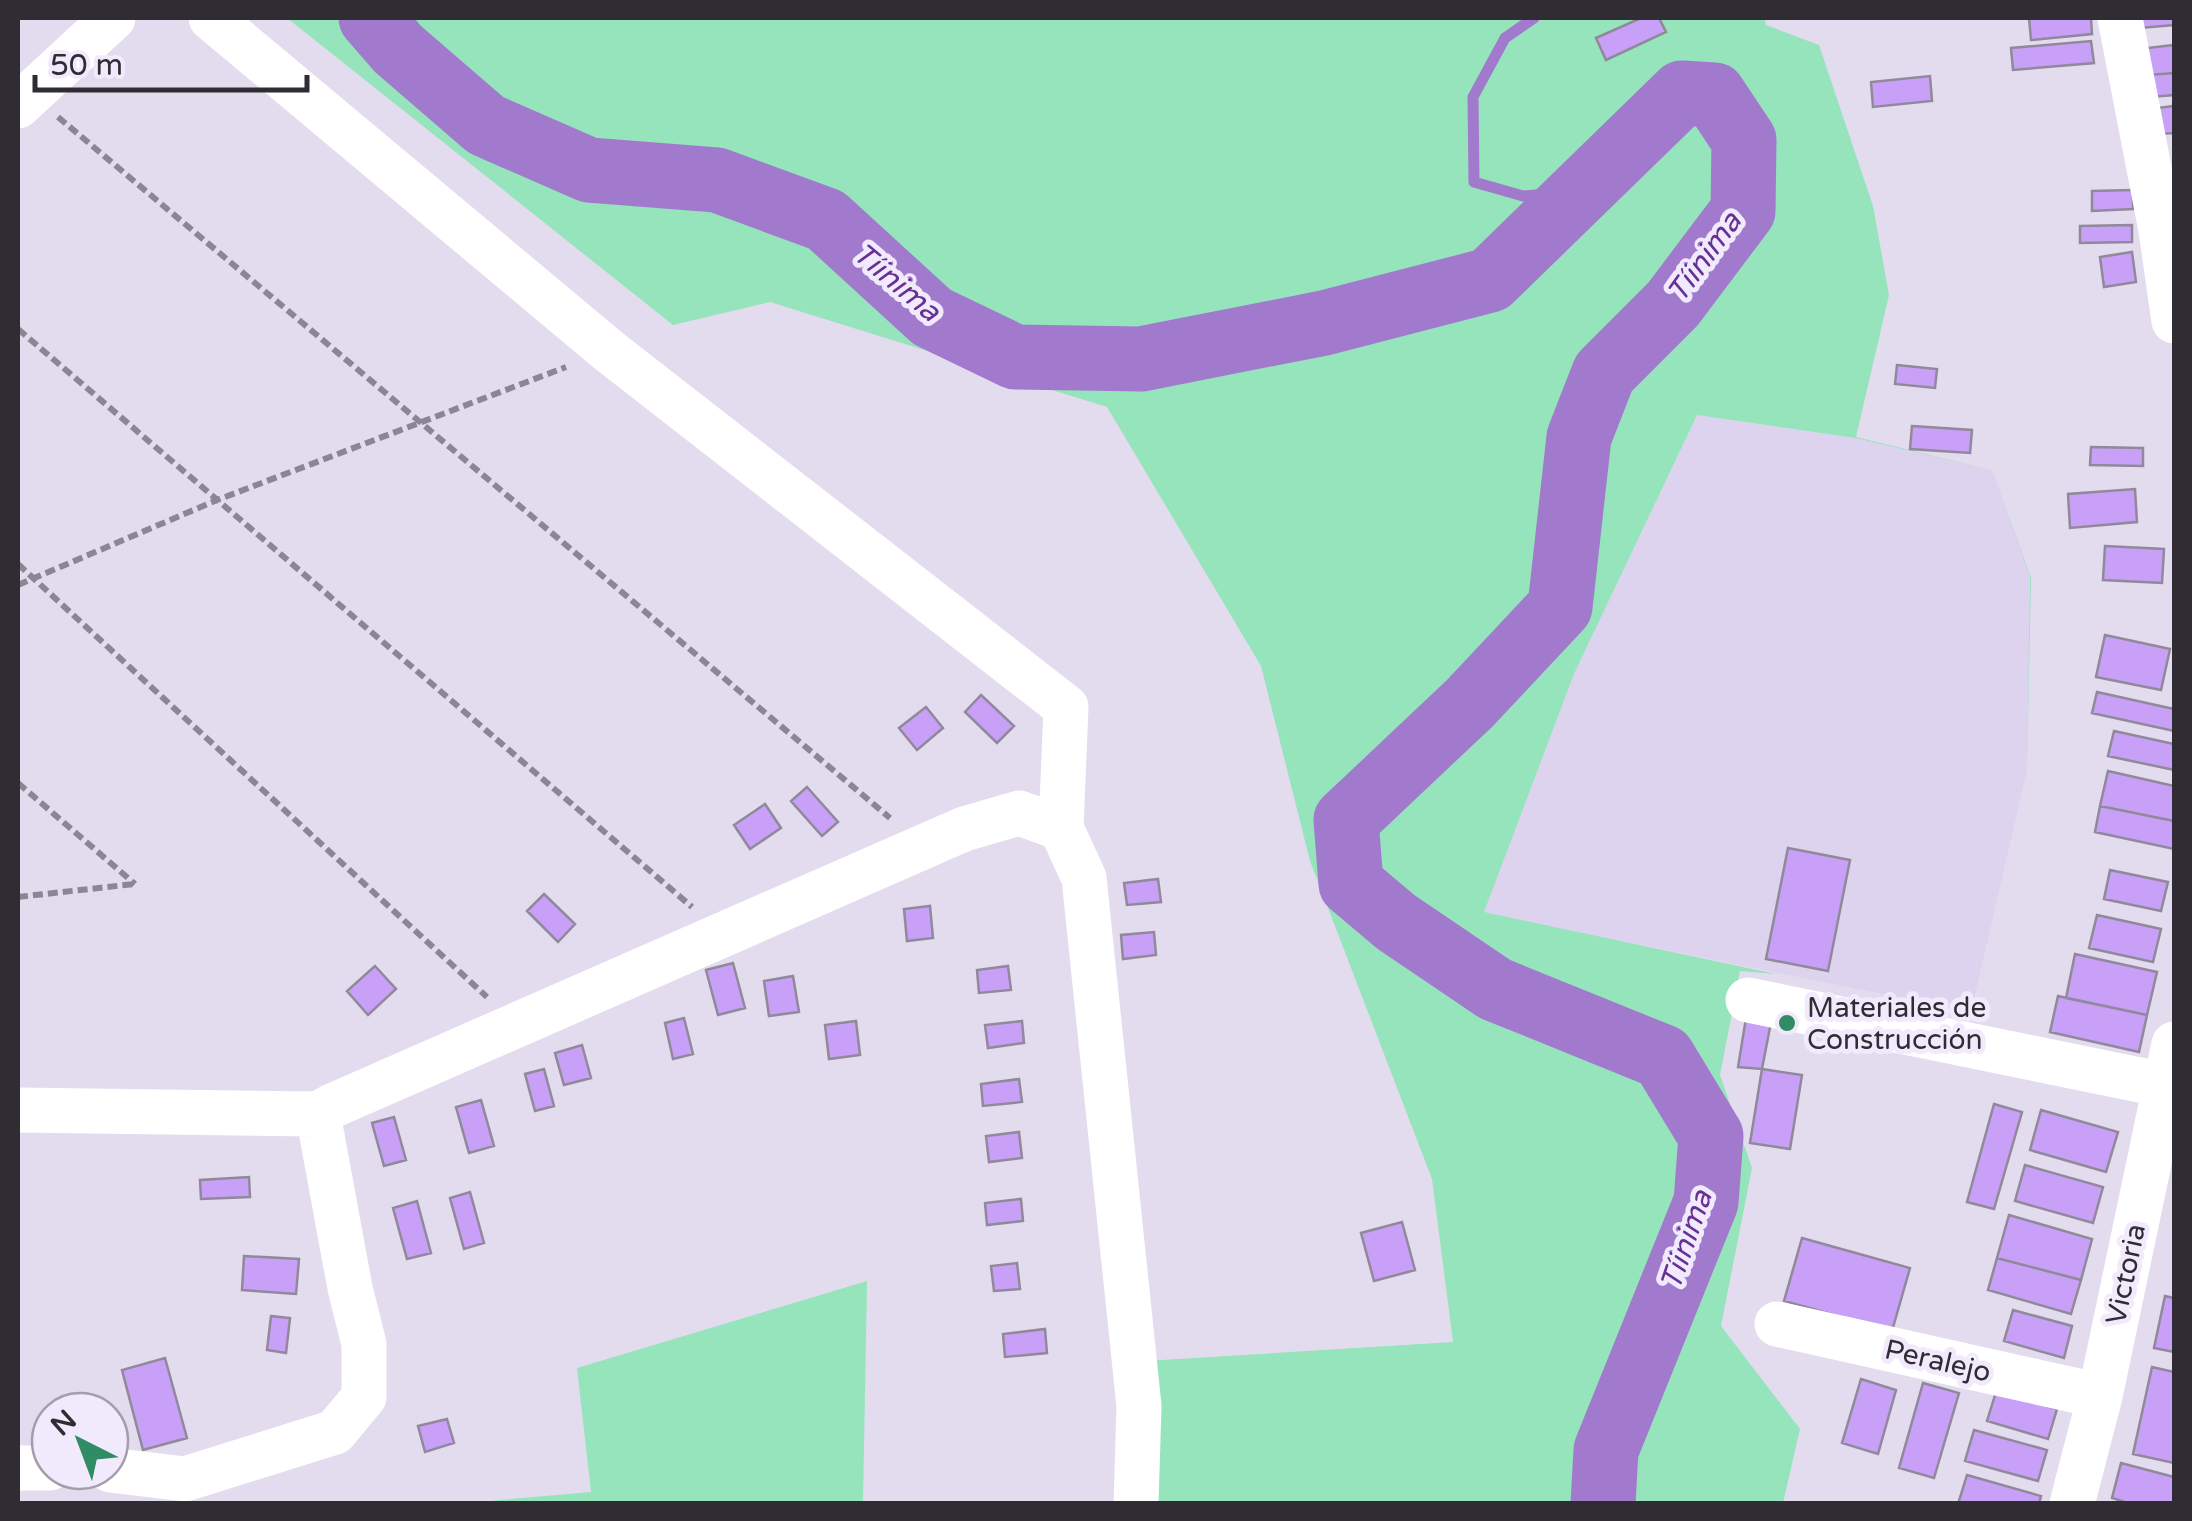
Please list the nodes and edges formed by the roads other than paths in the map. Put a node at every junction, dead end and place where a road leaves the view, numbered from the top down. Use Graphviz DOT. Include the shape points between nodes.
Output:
graph roads {
  1 [pos="113,18"];
  2 [pos="211,18"];
  3 [pos="2120,18"];
  4 [pos="24,100"];
  5 [pos="2174,321"];
  6 [pos="1061,828"];
  7 [pos="1748,1000"];
  8 [pos="2171,1072"];
  9 [pos="18,1110"];
  10 [pos="318,1114"];
  11 [pos="1776,1324"];
  12 [pos="2100,1396"];
  13 [pos="130,1475"];
  14 [pos="189,1491"];
  15 [pos="1136,1504"];
  16 [pos="2072,1504"];
  1 -- 4 [label="street"];
  2 -- 6 [label="street" via="609,351 1066,706"];
  3 -- 5 [label="street"];
  6 -- 10 [label="street" via="1019,814 964,828"];
  6 -- 15 [label="street" via="1084,878 1139,1406"];
  7 -- 8 [label="street"];
  8 -- 12 [label="street, Victoria"];
  9 -- 10 [label="street"];
  10 -- 14 [label="street" via="364,1344 364,1396 335,1432"];
  11 -- 12 [label="street, Peralejo"];
  12 -- 16 [label="street, Victoria"];
  13 -- 14 [label="street"];
}
